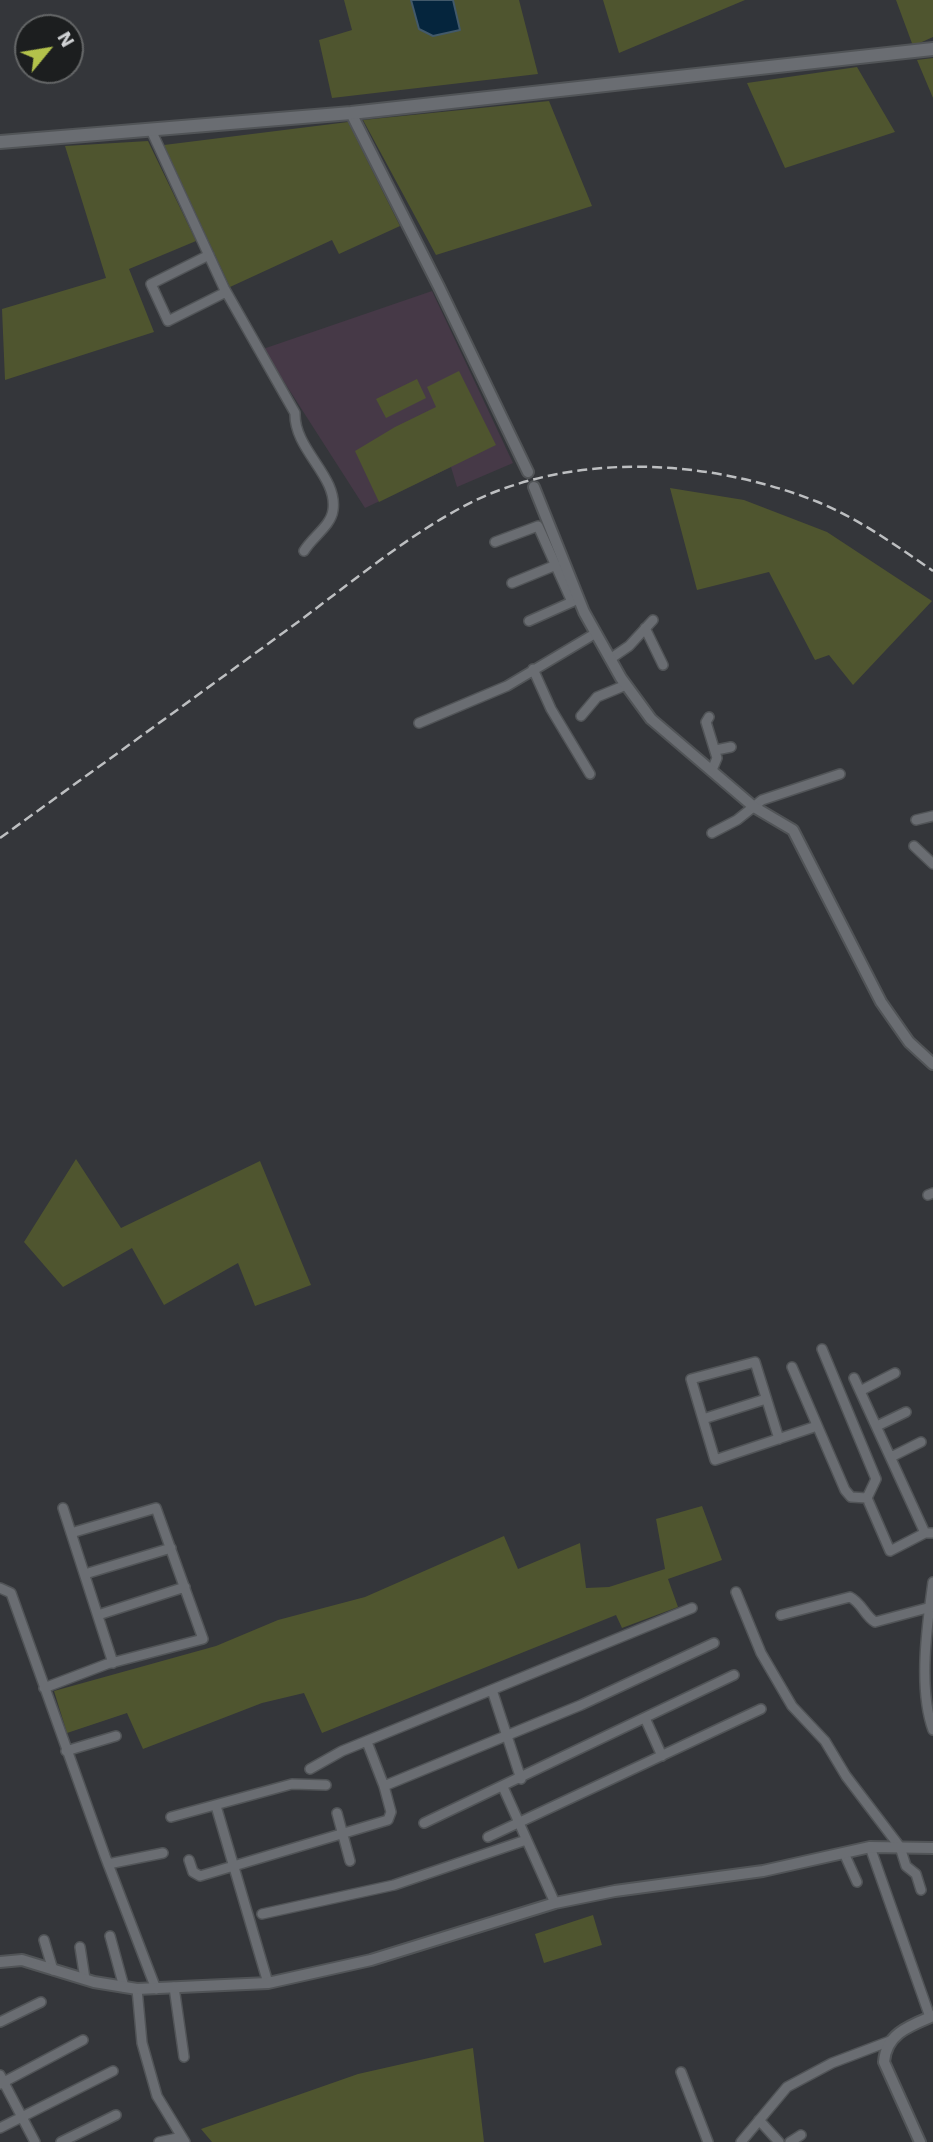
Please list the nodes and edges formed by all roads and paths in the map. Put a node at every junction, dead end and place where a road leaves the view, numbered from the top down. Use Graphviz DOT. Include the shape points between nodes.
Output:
graph roads {
  1 [pos="933,49"];
  2 [pos="351,113"];
  3 [pos="151,130"];
  4 [pos="0,142"];
  5 [pos="208,255"];
  6 [pos="226,292"];
  7 [pos="528,472"];
  8 [pos="534,486"];
  9 [pos="495,542"];
  10 [pos="304,551"];
  11 [pos="556,565"];
  12 [pos="512,583"];
  13 [pos="575,600"];
  14 [pos="653,620"];
  15 [pos="529,621"];
  16 [pos="645,628"];
  17 [pos="596,633"];
  18 [pos="610,659"];
  19 [pos="663,665"];
  20 [pos="533,669"];
  21 [pos="626,685"];
  22 [pos="581,716"];
  23 [pos="709,717"];
  24 [pos="419,723"];
  25 [pos="732,747"];
  26 [pos="716,750"];
  27 [pos="712,770"];
  28 [pos="590,774"];
  29 [pos="840,774"];
  30 [pos="754,807"];
  31 [pos="933,816"];
  32 [pos="916,820"];
  33 [pos="712,833"];
  34 [pos="914,846"];
  35 [pos="933,864"];
  36 [pos="933,1064"];
  37 [pos="822,1349"];
  38 [pos="792,1367"];
  39 [pos="895,1373"];
  40 [pos="854,1378"];
  41 [pos="860,1391"];
  42 [pos="766,1399"];
  43 [pos="906,1412"];
  44 [pos="703,1419"];
  45 [pos="817,1426"];
  46 [pos="877,1426"];
  47 [pos="779,1439"];
  48 [pos="921,1442"];
  49 [pos="891,1457"];
  50 [pos="867,1498"];
  51 [pos="63,1508"];
  52 [pos="71,1533"];
  53 [pos="929,1533"];
  54 [pos="170,1548"];
  55 [pos="85,1574"];
  56 [pos="933,1582"];
  57 [pos="0,1587"];
  58 [pos="185,1587"];
  59 [pos="736,1592"];
  60 [pos="931,1607"];
  61 [pos="692,1608"];
  62 [pos="97,1615"];
  63 [pos="781,1615"];
  64 [pos="714,1643"];
  65 [pos="113,1663"];
  66 [pos="734,1675"];
  67 [pos="44,1689"];
  68 [pos="492,1690"];
  69 [pos="761,1709"];
  70 [pos="645,1718"];
  71 [pos="933,1730"];
  72 [pos="116,1736"];
  73 [pos="507,1736"];
  74 [pos="367,1742"];
  75 [pos="66,1751"];
  76 [pos="662,1756"];
  77 [pos="310,1769"];
  78 [pos="521,1779"];
  79 [pos="326,1785"];
  80 [pos="384,1786"];
  81 [pos="503,1787"];
  82 [pos="215,1806"];
  83 [pos="338,1813"];
  84 [pos="171,1817"];
  85 [pos="424,1823"];
  86 [pos="519,1825"];
  87 [pos="343,1834"];
  88 [pos="488,1837"];
  89 [pos="526,1840"];
  90 [pos="870,1847"];
  91 [pos="900,1847"];
  92 [pos="933,1848"];
  93 [pos="163,1853"];
  94 [pos="844,1853"];
  95 [pos="190,1860"];
  96 [pos="350,1861"];
  97 [pos="108,1864"];
  98 [pos="233,1866"];
  99 [pos="857,1882"];
  100 [pos="921,1889"];
  101 [pos="555,1903"];
  102 [pos="262,1914"];
  103 [pos="110,1936"];
  104 [pos="44,1940"];
  105 [pos="80,1947"];
  106 [pos="0,1962"];
  107 [pos="53,1970"];
  108 [pos="85,1979"];
  109 [pos="268,1983"];
  110 [pos="124,1987"];
  111 [pos="174,1987"];
  112 [pos="137,1989"];
  113 [pos="156,1989"];
  114 [pos="41,2002"];
  115 [pos="931,2017"];
  116 [pos="0,2022"];
  117 [pos="83,2040"];
  118 [pos="890,2041"];
  119 [pos="184,2057"];
  120 [pos="113,2071"];
  121 [pos="681,2072"];
  122 [pos="1,2081"];
  123 [pos="116,2115"];
  124 [pos="22,2117"];
  125 [pos="759,2120"];
  126 [pos="0,2128"];
  127 [pos="801,2134"];
  128 [pos="184,2140"];
  129 [pos="35,2142"];
  130 [pos="61,2142"];
  131 [pos="159,2142"];
  132 [pos="708,2142"];
  133 [pos="741,2142"];
  134 [pos="779,2142"];
  135 [pos="790,2142"];
  136 [pos="920,2142"];
  1 -- 2 [label="main road"];
  2 -- 3 [label="main road"];
  2 -- 7 [label="street"];
  3 -- 4 [label="main road"];
  3 -- 5 [label="street"];
  5 -- 6 [label="street"];
  5 -- 6 [label="street" via="151,284 168,321"];
  6 -- 10 [label="street" via="295,413 297,433 328,486 334,509"];
  8 -- 13 [label="street"];
  9 -- 11 [label="street" via="538,526"];
  11 -- 12 [label="street"];
  11 -- 13 [label="street"];
  13 -- 15 [label="street"];
  13 -- 17 [label="street"];
  14 -- 16 [label="street"];
  16 -- 18 [label="street"];
  16 -- 19 [label="street"];
  17 -- 18 [label="street"];
  17 -- 20 [label="street"];
  18 -- 21 [label="street"];
  20 -- 24 [label="street" via="507,686"];
  20 -- 28 [label="street"];
  21 -- 22 [label="street" via="597,697"];
  21 -- 27 [label="street" via="651,719"];
  23 -- 26 [label="street" via="707,730"];
  25 -- 26 [label="street"];
  26 -- 27 [label="street"];
  27 -- 30 [label="street"];
  29 -- 30 [label="street" via="772,796"];
  30 -- 33 [label="street"];
  30 -- 36 [label="street" via="793,830 880,1002 909,1042"];
  31 -- 32 [label="street"];
  34 -- 35 [label="street"];
  37 -- 50 [label="street" via="876,1479"];
  38 -- 45 [label="street"];
  39 -- 41 [label="street"];
  40 -- 41 [label="street"];
  41 -- 46 [label="street"];
  42 -- 44 [label="street"];
  42 -- 44 [label="street" via="755,1362 691,1380"];
  42 -- 47 [label="street"];
  43 -- 46 [label="street"];
  44 -- 47 [label="street" via="715,1460"];
  45 -- 47 [label="street"];
  45 -- 50 [label="street" via="845,1490 851,1497"];
  46 -- 49 [label="street"];
  48 -- 49 [label="street"];
  49 -- 53 [label="street"];
  50 -- 53 [label="street" via="890,1551"];
  51 -- 52 [label="street"];
  52 -- 54 [label="street" via="156,1507"];
  52 -- 55 [label="street"];
  54 -- 55 [label="street"];
  54 -- 58 [label="street"];
  55 -- 62 [label="street"];
  56 -- 60 [label="street"];
  57 -- 67 [label="street" via="11,1593"];
  58 -- 62 [label="street"];
  58 -- 65 [label="street" via="203,1639"];
  59 -- 91 [label="street" via="761,1653 792,1706 825,1741"];
  60 -- 63 [label="street" via="875,1622 859,1601 850,1597"];
  60 -- 71 [label="street" via="925,1709"];
  61 -- 68 [label="street"];
  62 -- 65 [label="street"];
  64 -- 73 [label="street"];
  65 -- 67 [label="street"];
  66 -- 70 [label="street"];
  67 -- 75 [label="street"];
  68 -- 73 [label="street"];
  68 -- 74 [label="street"];
  69 -- 76 [label="street"];
  70 -- 76 [label="street"];
  70 -- 78 [label="street"];
  72 -- 75 [label="street"];
  73 -- 78 [label="street"];
  73 -- 80 [label="street"];
  74 -- 77 [label="street"];
  74 -- 80 [label="street"];
  75 -- 97 [label="street"];
  76 -- 86 [label="street"];
  78 -- 81 [label="street"];
  79 -- 82 [label="street" via="292,1784"];
  80 -- 87 [label="street" via="391,1817"];
  81 -- 85 [label="street"];
  81 -- 86 [label="street"];
  82 -- 84 [label="street"];
  82 -- 98 [label="street"];
  83 -- 87 [label="street"];
  86 -- 88 [label="street"];
  86 -- 89 [label="street"];
  87 -- 96 [label="street"];
  87 -- 98 [label="street"];
  89 -- 101 [label="street"];
  89 -- 102 [label="street" via="394,1885"];
  90 -- 91 [label="street"];
  90 -- 94 [label="street"];
  90 -- 115 [label="street"];
  91 -- 92 [label="street"];
  91 -- 100 [label="street" via="906,1867 916,1874"];
  93 -- 97 [label="street"];
  94 -- 99 [label="street"];
  94 -- 101 [label="street" via="763,1871"];
  95 -- 98 [label="street" via="196,1876"];
  97 -- 113 [label="street"];
  98 -- 109 [label="street"];
  101 -- 109 [label="street" via="372,1959"];
  103 -- 110 [label="street"];
  104 -- 107 [label="street"];
  105 -- 108 [label="street"];
  106 -- 107 [label="street" via="23,1961"];
  107 -- 108 [label="street"];
  108 -- 110 [label="street"];
  109 -- 111 [label="street"];
  110 -- 112 [label="street"];
  111 -- 113 [label="street"];
  111 -- 119 [label="street"];
  112 -- 113 [label="street"];
  112 -- 128 [label="street" via="142,2043 157,2096"];
  114 -- 116 [label="street"];
  115 -- 118 [label="street"];
  117 -- 122 [label="street"];
  118 -- 125 [label="street" via="803,2077 787,2087"];
  118 -- 136 [label="street" via="884,2062"];
  120 -- 124 [label="street"];
  121 -- 132 [label="street"];
  122 -- 124 [label="street"];
  123 -- 130 [label="street"];
  124 -- 126 [label="street"];
  124 -- 129 [label="street"];
  125 -- 133 [label="street"];
  125 -- 134 [label="street"];
  127 -- 135 [label="street"];
  128 -- 131 [label="street"];
}
